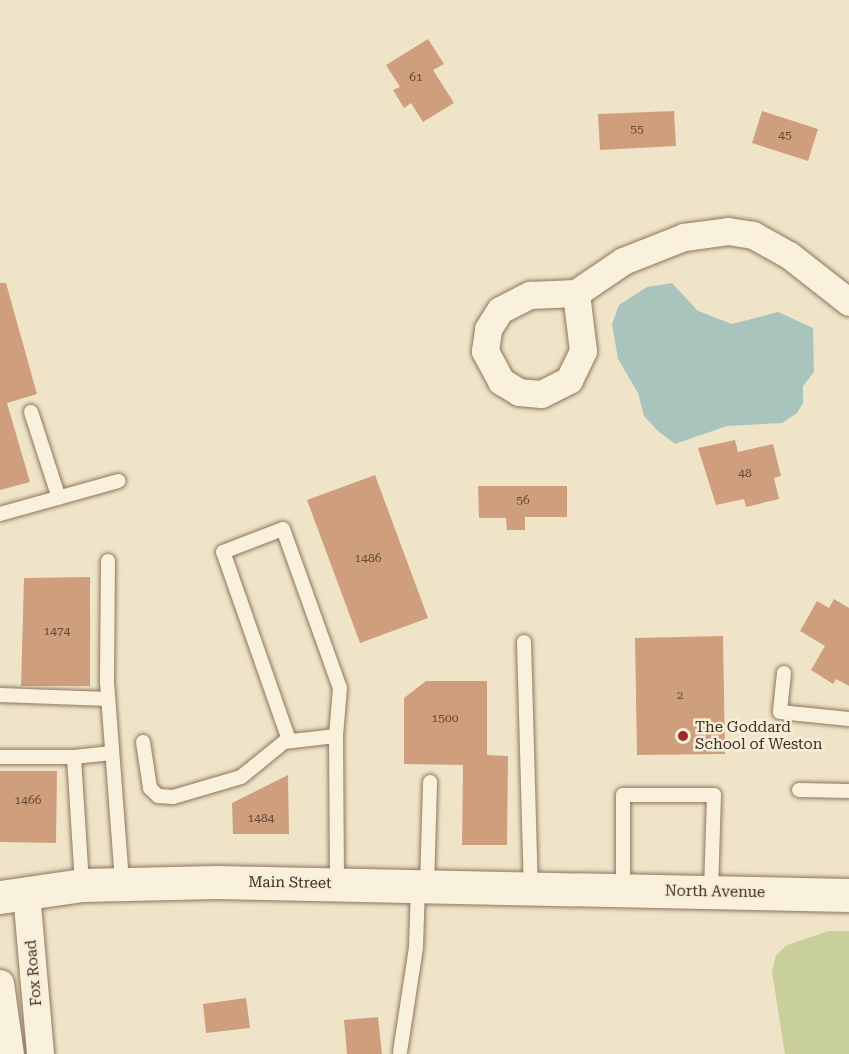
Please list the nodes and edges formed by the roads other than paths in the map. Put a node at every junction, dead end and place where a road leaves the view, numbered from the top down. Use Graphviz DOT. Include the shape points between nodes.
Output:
graph roads {
  1 [pos="576,293"];
  2 [pos="849,302"];
  3 [pos="31,412"];
  4 [pos="118,481"];
  5 [pos="59,498"];
  6 [pos="0,514"];
  7 [pos="108,561"];
  8 [pos="524,642"];
  9 [pos="784,673"];
  10 [pos="0,695"];
  11 [pos="108,699"];
  12 [pos="849,718"];
  13 [pos="336,736"];
  14 [pos="289,740"];
  15 [pos="143,742"];
  16 [pos="112,753"];
  17 [pos="0,757"];
  18 [pos="74,757"];
  19 [pos="430,782"];
  20 [pos="799,790"];
  21 [pos="849,791"];
  22 [pos="122,883"];
  23 [pos="337,884"];
  24 [pos="82,885"];
  25 [pos="423,886"];
  26 [pos="531,888"];
  27 [pos="582,889"];
  28 [pos="623,890"];
  29 [pos="711,892"];
  30 [pos="13,895"];
  31 [pos="849,895"];
  32 [pos="0,983"];
  33 [pos="40,1047"];
  34 [pos="7,1049"];
  35 [pos="400,1052"];
  1 -- 2 [label="street" via="611,268 661,245 728,231 753,235 771,244"];
  3 -- 5 [label="lane"];
  4 -- 5 [label="lane"];
  5 -- 6 [label="lane"];
  7 -- 11 [label="lane"];
  8 -- 26 [label="lane"];
  9 -- 12 [label="lane" via="780,712"];
  10 -- 11 [label="lane"];
  11 -- 16 [label="lane"];
  13 -- 14 [label="lane"];
  13 -- 14 [label="lane" via="340,688 283,529 223,552"];
  13 -- 23 [label="lane"];
  14 -- 15 [label="lane" via="241,777 173,797 158,796 150,788"];
  16 -- 18 [label="lane"];
  16 -- 22 [label="lane"];
  17 -- 18 [label="lane"];
  18 -- 24 [label="lane"];
  19 -- 25 [label="lane"];
  20 -- 21 [label="lane"];
  22 -- 23 [label="main road, Main Street"];
  22 -- 24 [label="main road, Main Street"];
  23 -- 25 [label="main road, Main Street"];
  24 -- 30 [label="main road, Main Street"];
  25 -- 26 [label="main road, Main Street"];
  25 -- 35 [label="lane"];
  26 -- 27 [label="main road, Main Street"];
  27 -- 28 [label="main road, North Avenue"];
  28 -- 29 [label="main road, North Avenue"];
  28 -- 29 [label="lane" via="623,795 714,795"];
  29 -- 31 [label="main road, North Avenue"];
  30 -- 33 [label="street, Fox Road"];
  32 -- 34 [label="street"];
  33 -- 34 [label="lane" via="25,1051"];
}
